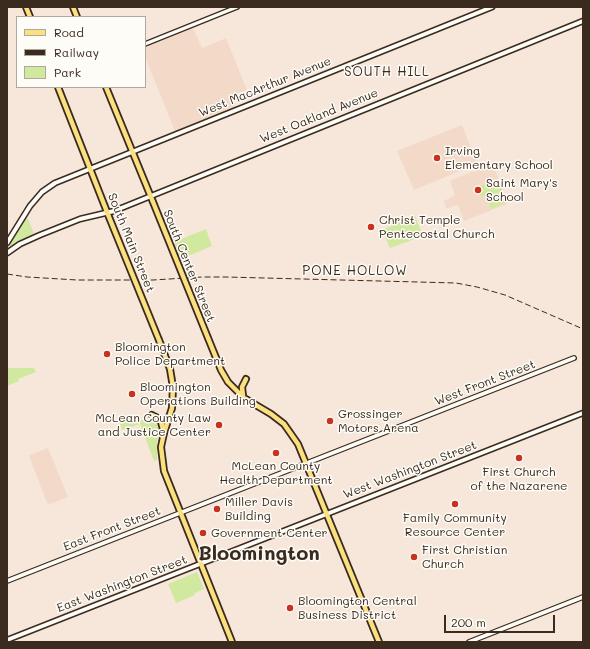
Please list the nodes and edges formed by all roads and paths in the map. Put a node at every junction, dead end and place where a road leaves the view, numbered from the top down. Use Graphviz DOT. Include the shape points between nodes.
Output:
graph roads {
  1 [pos="237,7"];
  2 [pos="492,7"];
  3 [pos="583,21"];
  4 [pos="146,44"];
  5 [pos="58,88"];
  6 [pos="106,88"];
  7 [pos="132,152"];
  8 [pos="91,169"];
  9 [pos="150,196"];
  10 [pos="108,215"];
  11 [pos="7,243"];
  12 [pos="7,254"];
  13 [pos="574,358"];
  14 [pos="246,379"];
  15 [pos="244,398"];
  16 [pos="583,413"];
  17 [pos="152,415"];
  18 [pos="164,433"];
  19 [pos="307,464"];
  20 [pos="224,496"];
  21 [pos="180,513"];
  22 [pos="327,513"];
  23 [pos="244,546"];
  24 [pos="200,564"];
  25 [pos="7,582"];
  26 [pos="583,597"];
  27 [pos="7,640"];
  28 [pos="232,642"];
  29 [pos="379,642"];
  30 [pos="469,642"];
  1 -- 4 [label="street"];
  2 -- 7 [label="main road, West MacArthur Avenue"];
  3 -- 9 [label="main road, West Oakland Avenue"];
  5 -- 8 [label="main road, South Main Street"];
  6 -- 7 [label="main road, South Center Street"];
  7 -- 8 [label="main road, West MacArthur Avenue"];
  7 -- 9 [label="main road, South Center Street"];
  8 -- 10 [label="main road, South Main Street"];
  8 -- 11 [label="main road, West MacArthur Avenue" via="56,183 42,192"];
  9 -- 10 [label="main road, West Oakland Avenue"];
  9 -- 15 [label="main road, South Center Street, bridge" via="226,379"];
  10 -- 12 [label="main road, West Oakland Avenue" via="80,220 40,235 20,244"];
  10 -- 18 [label="main road, South Main Street, bridge" via="172,378 172,408"];
  13 -- 19 [label="street, West Front Street"];
  14 -- 15 [label="main road" via="241,389"];
  15 -- 19 [label="main road, South Center Street" via="271,414 286,427 298,444"];
  16 -- 22 [label="main road, West Washington Street"];
  17 -- 18 [label="main road" via="160,422"];
  18 -- 21 [label="main road, South Main Street" via="161,447 162,464"];
  19 -- 20 [label="street, West Front Street"];
  19 -- 22 [label="main road, South Center Street"];
  20 -- 21 [label="street, East Front Street"];
  21 -- 24 [label="main road, South Main Street"];
  21 -- 25 [label="street, East Front Street"];
  22 -- 23 [label="main road, West Washington Street"];
  22 -- 29 [label="main road, South Center Street"];
  23 -- 24 [label="main road, East Washington Street"];
  24 -- 27 [label="main road, East Washington Street"];
  24 -- 28 [label="main road, South Main Street"];
  26 -- 30 [label="street"];
}
